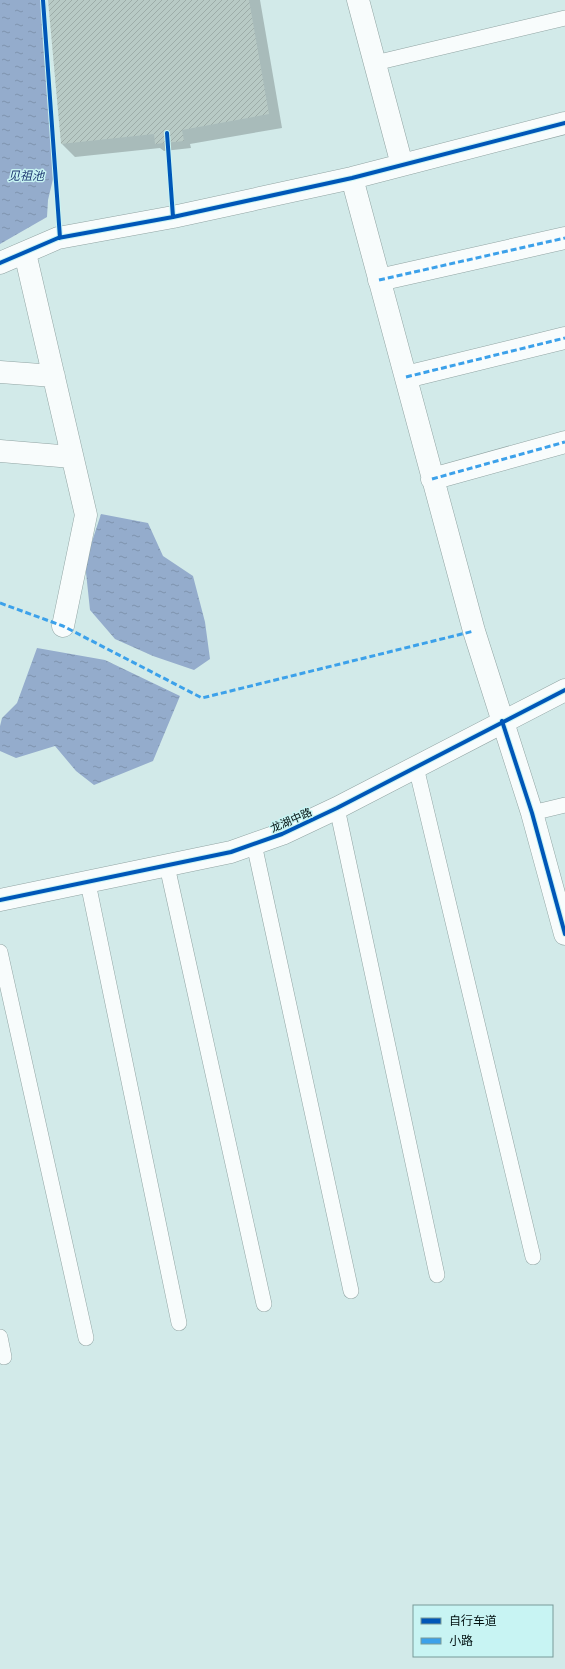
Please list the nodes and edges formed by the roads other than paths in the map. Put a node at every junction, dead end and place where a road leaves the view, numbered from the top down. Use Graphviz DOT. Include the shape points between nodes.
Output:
graph roads {
  1 [pos="358,0"];
  2 [pos="565,18"];
  3 [pos="375,63"];
  4 [pos="565,122"];
  5 [pos="402,165"];
  6 [pos="352,178"];
  7 [pos="565,238"];
  8 [pos="25,253"];
  9 [pos="0,263"];
  10 [pos="380,280"];
  11 [pos="565,338"];
  12 [pos="0,372"];
  13 [pos="54,376"];
  14 [pos="406,377"];
  15 [pos="565,442"];
  16 [pos="0,451"];
  17 [pos="72,457"];
  18 [pos="432,479"];
  19 [pos="63,626"];
  20 [pos="565,690"];
  21 [pos="502,721"];
  22 [pos="416,767"];
  23 [pos="565,805"];
  24 [pos="337,808"];
  25 [pos="532,813"];
  26 [pos="254,844"];
  27 [pos="167,866"];
  28 [pos="88,883"];
  29 [pos="0,900"];
  30 [pos="564,929"];
  31 [pos="0,952"];
  32 [pos="533,1257"];
  33 [pos="437,1275"];
  34 [pos="351,1291"];
  35 [pos="264,1304"];
  36 [pos="179,1323"];
  37 [pos="0,1337"];
  38 [pos="86,1338"];
  39 [pos="4,1357"];
  1 -- 3 [label="street"];
  2 -- 3 [label="lane"];
  3 -- 5 [label="street"];
  4 -- 5 [label="street"];
  5 -- 6 [label="street"];
  6 -- 8 [label="street" via="173,217 58,238"];
  6 -- 10 [label="street"];
  7 -- 10 [label="street"];
  8 -- 9 [label="street"];
  8 -- 13 [label="street"];
  10 -- 14 [label="street"];
  11 -- 14 [label="street"];
  12 -- 13 [label="street"];
  13 -- 17 [label="street"];
  14 -- 18 [label="street"];
  15 -- 18 [label="street"];
  16 -- 17 [label="street"];
  17 -- 19 [label="street" via="86,515"];
  18 -- 21 [label="street"];
  20 -- 21 [label="street, 龙湖中路"];
  21 -- 22 [label="street, 龙湖中路"];
  21 -- 25 [label="street"];
  22 -- 24 [label="street, 龙湖中路"];
  22 -- 32 [label="lane"];
  23 -- 25 [label="lane"];
  24 -- 26 [label="street, 龙湖中路"];
  24 -- 33 [label="lane"];
  25 -- 30 [label="street"];
  26 -- 27 [label="street, 龙湖中路" via="231,852"];
  26 -- 34 [label="lane"];
  27 -- 28 [label="street, 龙湖中路"];
  27 -- 35 [label="lane"];
  28 -- 29 [label="street, 龙湖中路"];
  28 -- 36 [label="lane"];
  31 -- 38 [label="lane"];
  37 -- 39 [label="lane"];
}
